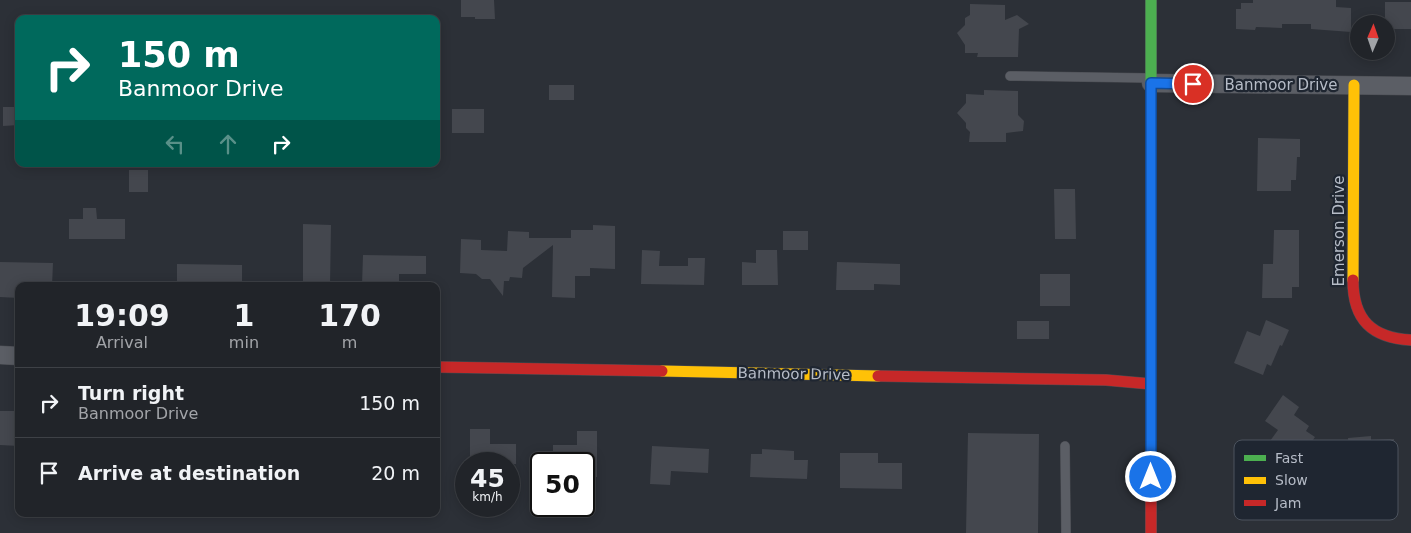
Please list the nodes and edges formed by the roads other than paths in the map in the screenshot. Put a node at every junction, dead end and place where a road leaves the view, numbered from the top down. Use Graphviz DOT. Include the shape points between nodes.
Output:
graph roads {
  1 [pos="1151,0"];
  2 [pos="1010,76"];
  3 [pos="1151,80"];
  4 [pos="1354,85"];
  5 [pos="1411,86"];
  6 [pos="1411,340"];
  7 [pos="0,355"];
  8 [pos="15,356"];
  9 [pos="440,367"];
  10 [pos="1151,384"];
  11 [pos="1065,446"];
  12 [pos="1066,533"];
  13 [pos="1151,533"];
  1 -- 3 [label="street"];
  2 -- 3 [label="lane"];
  3 -- 4 [label="street, Banmoor Drive"];
  3 -- 10 [label="street"];
  4 -- 5 [label="street, Banmoor Drive"];
  4 -- 6 [label="street, Emerson Drive" via="1355,303 1360,316 1371,329 1386,337"];
  7 -- 8 [label="street"];
  9 -- 10 [label="street, Banmoor Drive" via="1106,380"];
  10 -- 13 [label="street"];
  11 -- 12 [label="lane"];
}
